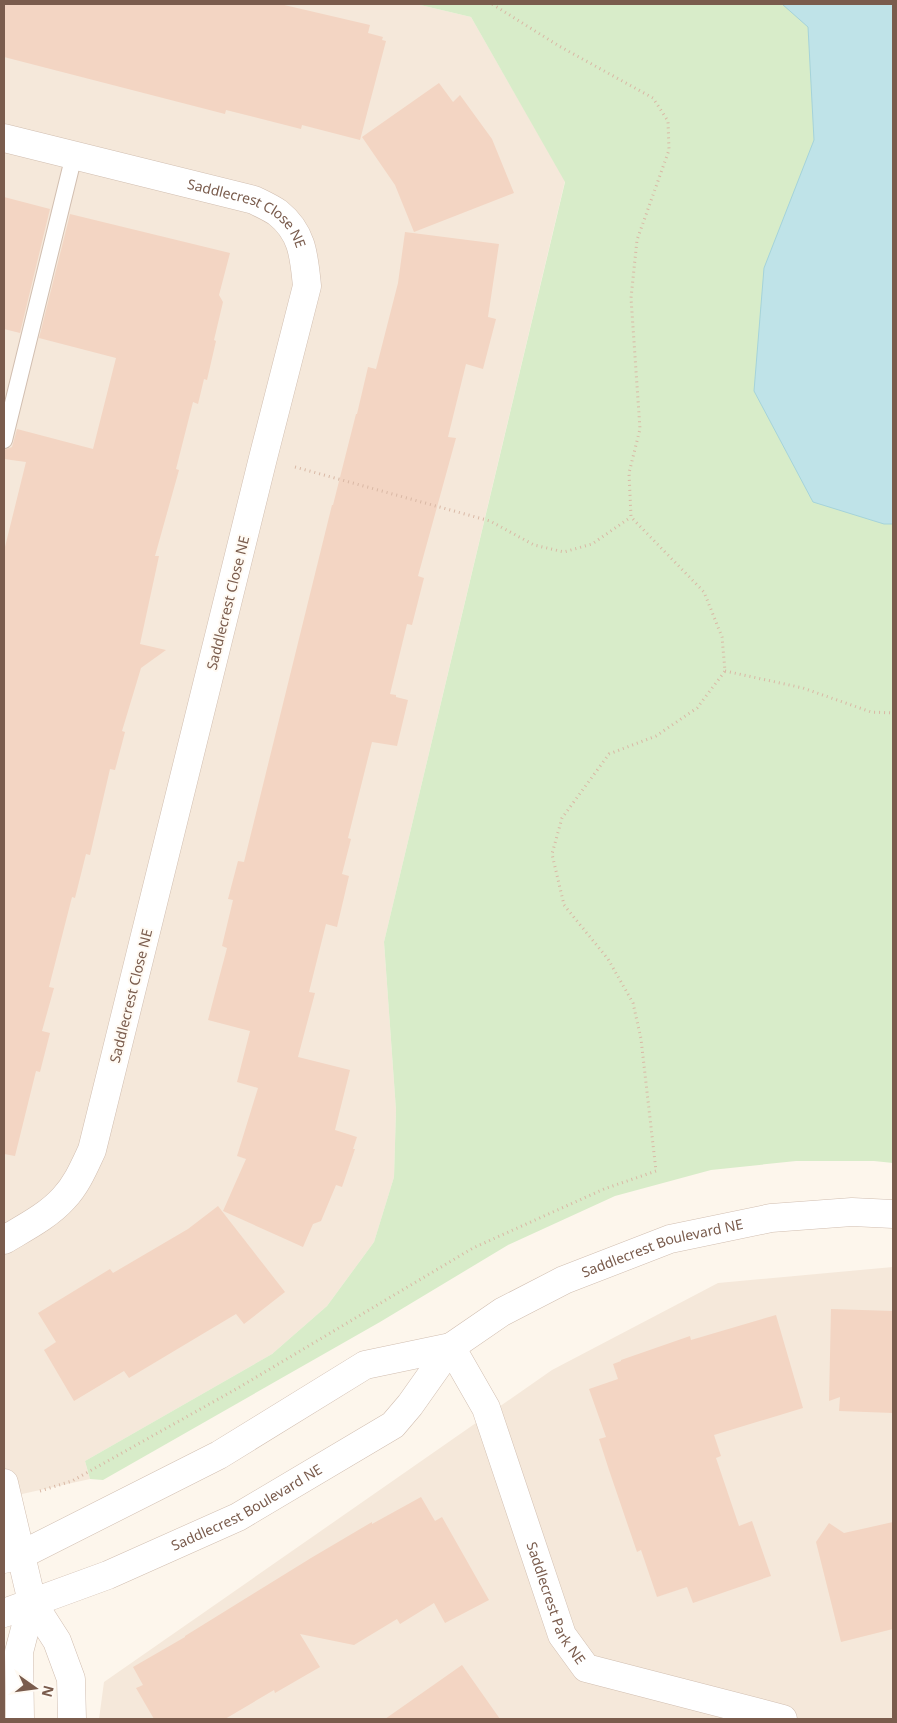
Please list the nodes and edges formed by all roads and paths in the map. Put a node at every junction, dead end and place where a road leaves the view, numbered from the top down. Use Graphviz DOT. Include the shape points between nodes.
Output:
graph roads {
  1 [pos="492,4"];
  2 [pos="4,138"];
  3 [pos="74,155"];
  4 [pos="4,440"];
  5 [pos="263,458"];
  6 [pos="631,517"];
  7 [pos="726,671"];
  8 [pos="893,713"];
  9 [pos="893,1214"];
  10 [pos="4,1240"];
  11 [pos="451,1347"];
  12 [pos="6,1493"];
  13 [pos="12,1557"];
  14 [pos="32,1602"];
  15 [pos="4,1613"];
  16 [pos="20,1719"];
  17 [pos="72,1719"];
  18 [pos="783,1719"];
  1 -- 6 [label="path" via="653,98 668,120 669,150 637,240 631,298 640,429 629,473"];
  2 -- 3 [label="street, Saddlecrest Close NE"];
  3 -- 4 [label="lane"];
  3 -- 5 [label="street, Saddlecrest Close NE" via="254,200 278,214 298,234 307,286"];
  5 -- 6 [label="path" via="490,521 534,545 564,552 592,544"];
  5 -- 10 [label="street, Saddlecrest Close NE" via="92,1150 78,1180 64,1198 43,1216"];
  6 -- 7 [label="path" via="704,592 722,637"];
  7 -- 8 [label="path" via="803,688 872,712"];
  7 -- 12 [label="path" via="697,708 656,736 608,754 562,818 552,854 564,905 608,959 633,1003 641,1039 656,1171 604,1189 473,1248 238,1388 72,1480"];
  9 -- 11 [label="street, Saddlecrest Boulevard NE" via="852,1212 771,1218 670,1239 564,1280 502,1312"];
  11 -- 13 [label="street, Saddlecrest Boulevard NE" via="365,1365 219,1455"];
  11 -- 14 [label="street, Saddlecrest Boulevard NE" via="392,1425 238,1517 108,1575"];
  11 -- 18 [label="street, Saddlecrest Park NE" via="486,1408 562,1635 586,1668"];
  12 -- 13 [label="street"];
  13 -- 14 [label="street"];
  14 -- 15 [label="street, Saddlecrest Boulevard NE"];
  14 -- 16 [label="street" via="20,1652"];
  14 -- 17 [label="street" via="57,1642 71,1679"];
}
